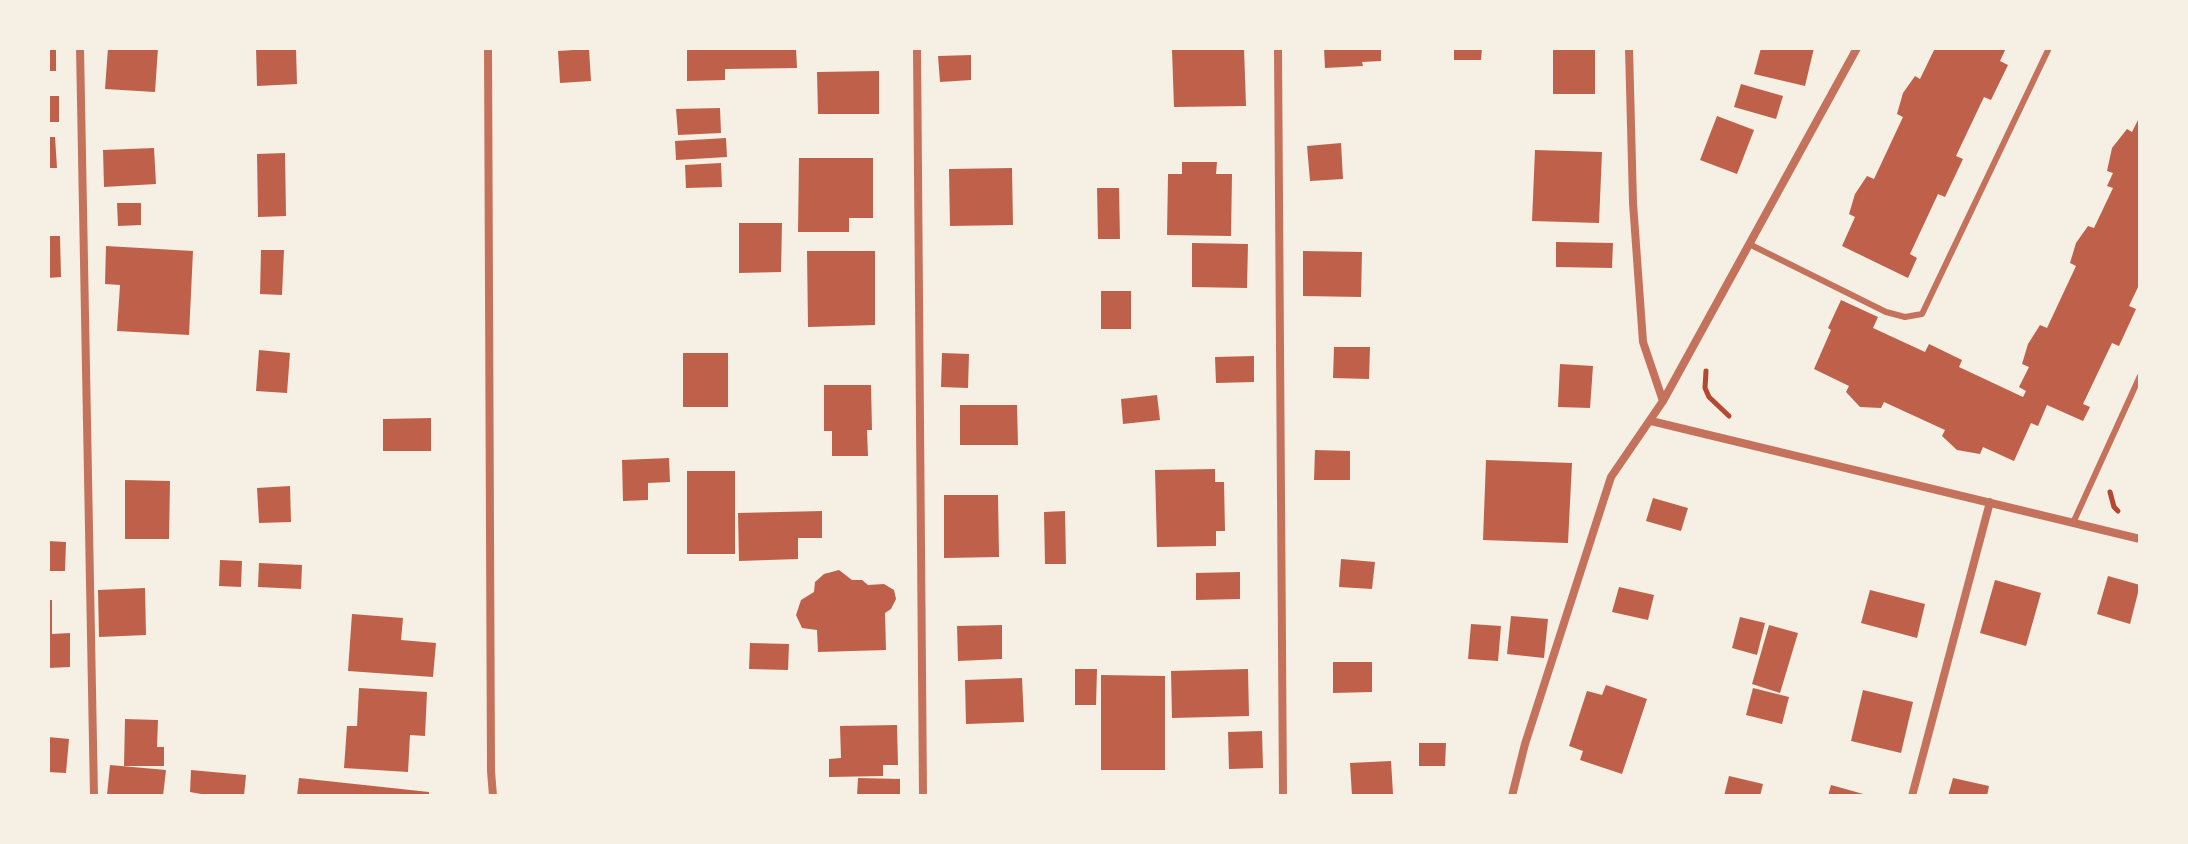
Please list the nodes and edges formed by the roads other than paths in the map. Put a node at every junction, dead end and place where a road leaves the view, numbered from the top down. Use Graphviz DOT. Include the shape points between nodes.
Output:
graph roads {
  1 [pos="80,48"];
  2 [pos="488,48"];
  3 [pos="917,48"];
  4 [pos="1278,48"];
  5 [pos="1629,48"];
  6 [pos="1857,48"];
  7 [pos="2049,48"];
  8 [pos="1749,244"];
  9 [pos="2140,376"];
  10 [pos="1663,401"];
  11 [pos="1651,421"];
  12 [pos="1990,502"];
  13 [pos="2073,523"];
  14 [pos="2140,539"];
  15 [pos="94,796"];
  16 [pos="493,796"];
  17 [pos="923,796"];
  18 [pos="1283,796"];
  19 [pos="1512,796"];
  20 [pos="1912,796"];
  1 -- 15 [label="street"];
  2 -- 16 [label="street"];
  3 -- 17 [label="street"];
  4 -- 18 [label="street"];
  5 -- 10 [label="street" via="1643,342"];
  6 -- 8 [label="street"];
  7 -- 8 [label="lane" via="1922,314 1886,312"];
  8 -- 10 [label="street"];
  9 -- 13 [label="lane"];
  10 -- 11 [label="street"];
  11 -- 12 [label="street"];
  11 -- 19 [label="street" via="1611,477"];
  12 -- 13 [label="street"];
  12 -- 20 [label="street"];
  13 -- 14 [label="street"];
}
